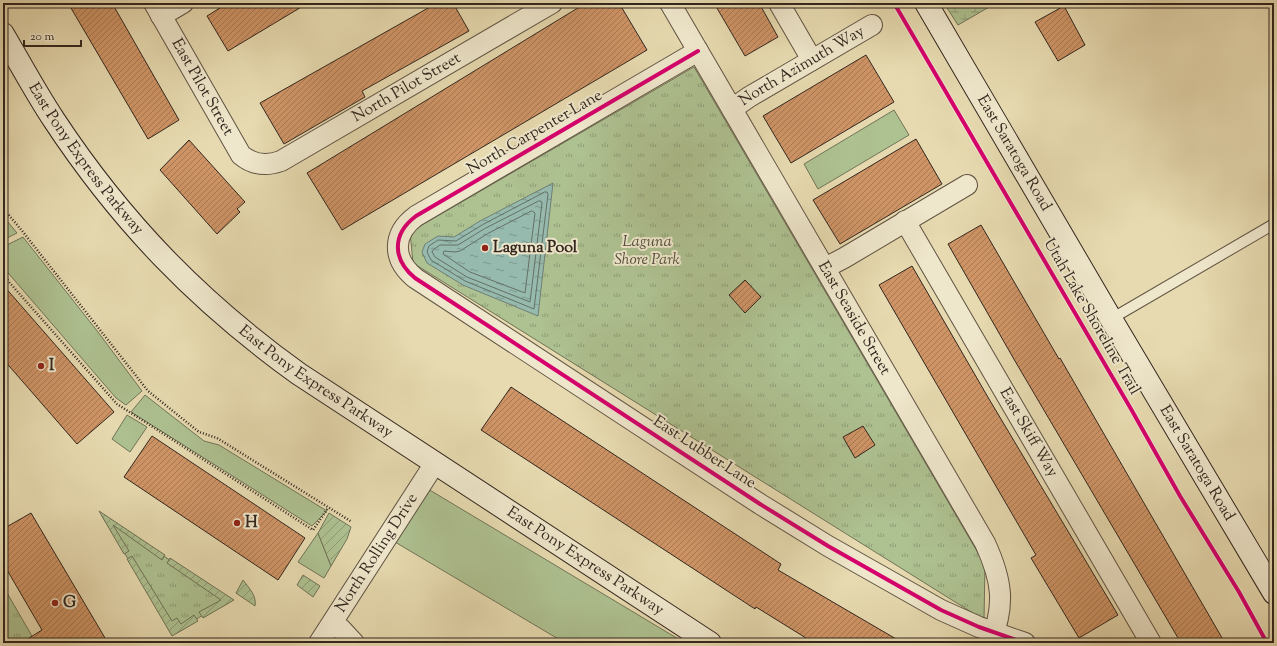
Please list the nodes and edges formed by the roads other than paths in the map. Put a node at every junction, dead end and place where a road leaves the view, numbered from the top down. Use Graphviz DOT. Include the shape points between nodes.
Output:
graph roads {
  1 [pos="183,3"];
  2 [pos="552,3"];
  3 [pos="670,3"];
  4 [pos="779,3"];
  5 [pos="926,3"];
  6 [pos="158,9"];
  7 [pos="872,25"];
  8 [pos="3,34"];
  9 [pos="698,51"];
  10 [pos="812,60"];
  11 [pos="732,108"];
  12 [pos="258,164"];
  13 [pos="967,185"];
  14 [pos="905,221"];
  15 [pos="1274,224"];
  16 [pos="398,247"];
  17 [pos="825,268"];
  18 [pos="1111,319"];
  19 [pos="435,463"];
  20 [pos="1274,593"];
  21 [pos="332,623"];
  22 [pos="992,637"];
  23 [pos="319,643"];
  24 [pos="354,643"];
  25 [pos="710,643"];
  26 [pos="1025,643"];
  27 [pos="1151,643"];
  1 -- 6 [label="street"];
  2 -- 12 [label="street, North Pilot Street" via="281,161 266,165"];
  3 -- 9 [label="street, East Seaside Street"];
  4 -- 10 [label="street"];
  5 -- 18 [label="main road, East Saratoga Road"];
  6 -- 12 [label="street, East Pilot Street" via="241,155 246,160"];
  7 -- 10 [label="street, North Azimuth Way"];
  8 -- 19 [label="main road, East Pony Express Parkway" via="53,119 92,174 170,266 264,349"];
  9 -- 11 [label="street, East Seaside Street"];
  9 -- 16 [label="street, North Carpenter Lane" via="416,216 403,229"];
  10 -- 11 [label="street, North Azimuth Way"];
  11 -- 17 [label="street, East Seaside Street"];
  13 -- 14 [label="street"];
  14 -- 17 [label="street"];
  14 -- 27 [label="street, East Skiff Way"];
  15 -- 18 [label="lane"];
  16 -- 22 [label="street, East Lubber Lane" via="402,265 415,278 753,500 922,600"];
  17 -- 22 [label="street, East Seaside Street" via="985,542 998,575 1000,592 999,618"];
  18 -- 20 [label="main road, East Saratoga Road"];
  19 -- 21 [label="street, North Rolling Drive"];
  19 -- 25 [label="main road, East Pony Express Parkway"];
  21 -- 23 [label="street, North Rolling Drive"];
  21 -- 24 [label="street"];
  22 -- 26 [label="street, East Lubber Lane"];
}
